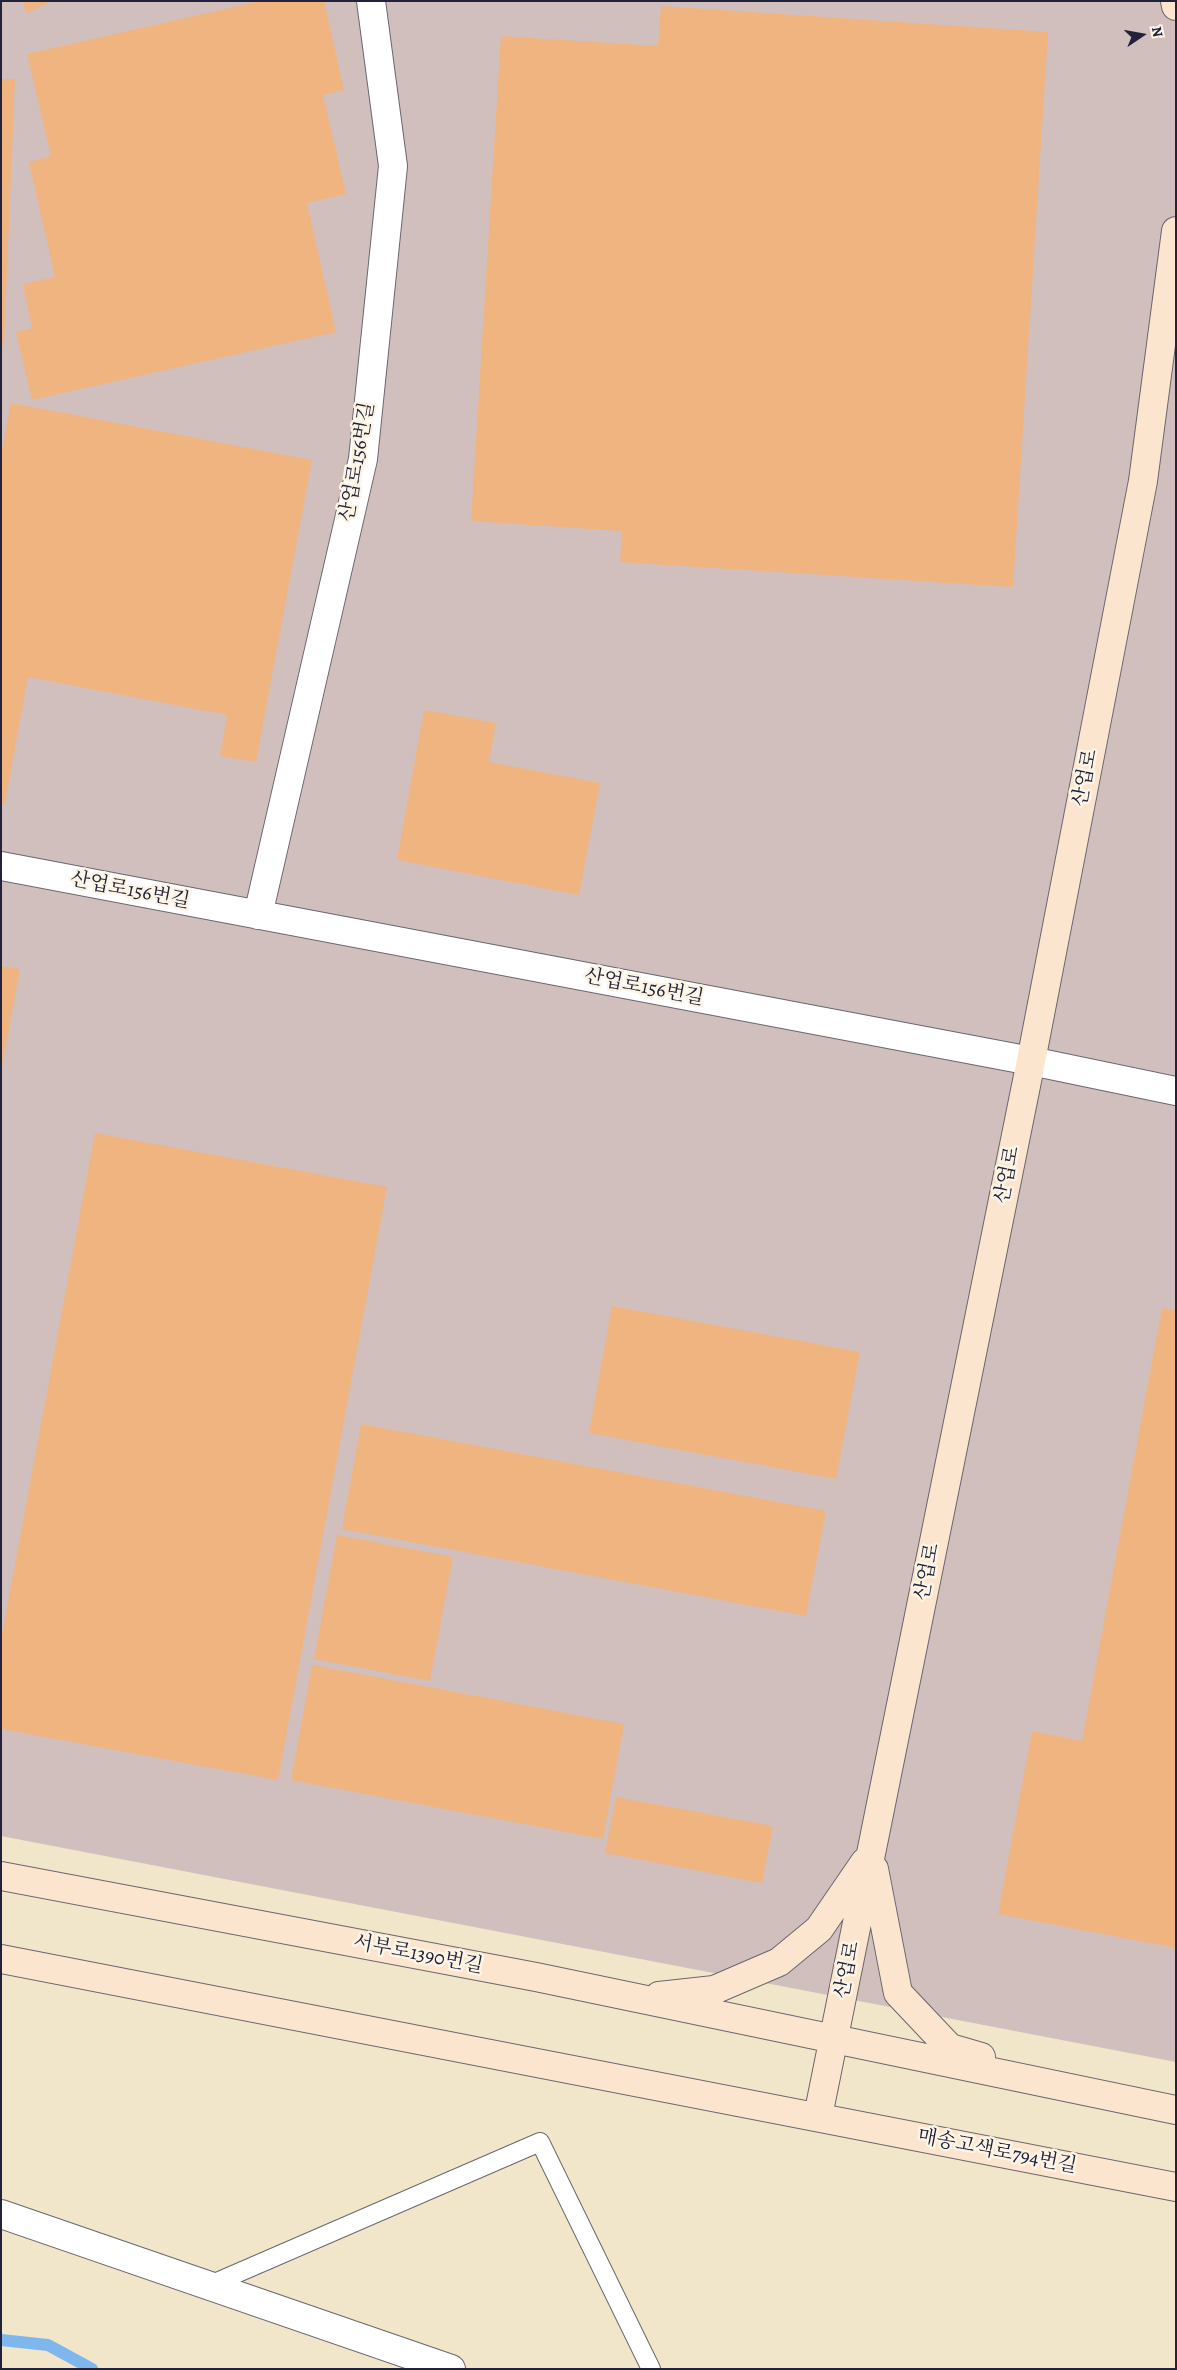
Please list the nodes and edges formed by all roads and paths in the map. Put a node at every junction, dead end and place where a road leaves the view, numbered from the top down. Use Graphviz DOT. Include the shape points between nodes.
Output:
graph roads {
  1 [pos="371,1"];
  2 [pos="1175,1"];
  3 [pos="1176,6"];
  4 [pos="1176,231"];
  5 [pos="1,866"];
  6 [pos="258,915"];
  7 [pos="1031,1061"];
  8 [pos="1176,1091"];
  9 [pos="871,1852"];
  10 [pos="1,1876"];
  11 [pos="1,1959"];
  12 [pos="634,1998"];
  13 [pos="834,2040"];
  14 [pos="1120,2099"];
  15 [pos="1176,2110"];
  16 [pos="818,2116"];
  17 [pos="1176,2187"];
  18 [pos="1,2214"];
  19 [pos="210,2285"];
  20 [pos="451,2369"];
  21 [pos="651,2369"];
  1 -- 6 [label="street, 산업로156번길" via="394,166 363,459"];
  2 -- 3 [label="street"];
  4 -- 7 [label="street, 산업로" via="1143,481"];
  5 -- 6 [label="street, 산업로156번길"];
  6 -- 7 [label="street, 산업로156번길"];
  7 -- 8 [label="street, 산업로156번길"];
  7 -- 9 [label="street, 산업로"];
  9 -- 12 [label="street" via="819,1929 779,1962 714,1990"];
  9 -- 13 [label="street, 산업로"];
  9 -- 14 [label="street" via="898,1993 950,2048"];
  10 -- 12 [label="street, 서부로1390번길"];
  11 -- 16 [label="street"];
  12 -- 13 [label="street, 서부로1390번길"];
  13 -- 14 [label="street"];
  13 -- 16 [label="street, 산업로"];
  14 -- 15 [label="street"];
  16 -- 17 [label="street, 매송고색로794번길"];
  18 -- 19 [label="street"];
  19 -- 20 [label="street"];
  19 -- 21 [label="lane" via="540,2142"];
}
